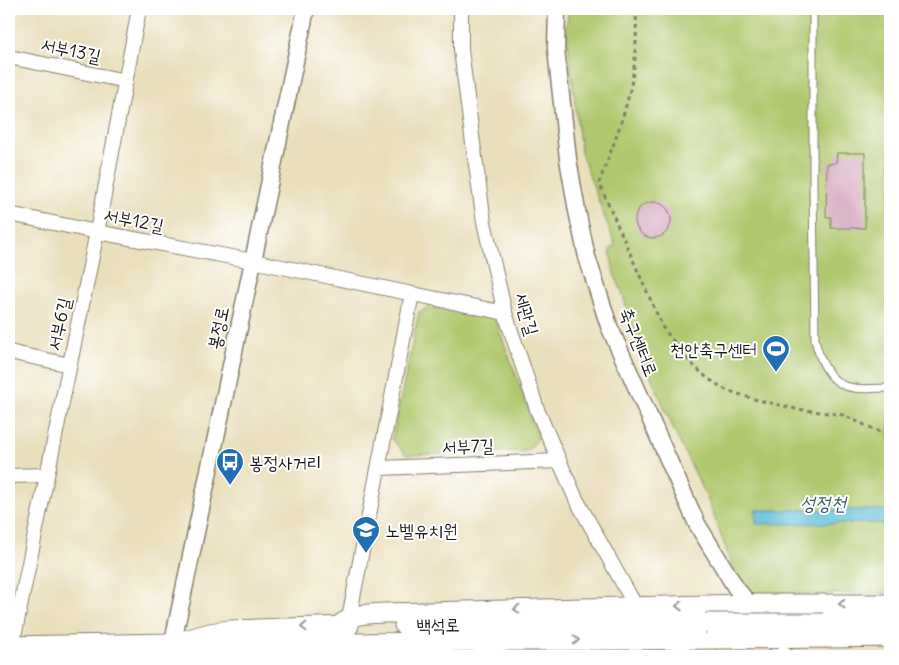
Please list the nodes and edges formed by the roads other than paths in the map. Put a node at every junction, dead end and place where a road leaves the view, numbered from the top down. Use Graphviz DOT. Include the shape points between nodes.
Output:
graph roads {
  1 [pos="140,9"];
  2 [pos="306,9"];
  3 [pos="461,9"];
  4 [pos="557,9"];
  5 [pos="813,9"];
  6 [pos="9,56"];
  7 [pos="126,81"];
  8 [pos="9,214"];
  9 [pos="97,232"];
  10 [pos="253,261"];
  11 [pos="412,294"];
  12 [pos="506,313"];
  13 [pos="9,352"];
  14 [pos="70,365"];
  15 [pos="890,388"];
  16 [pos="559,461"];
  17 [pos="379,468"];
  18 [pos="47,475"];
  19 [pos="9,476"];
  20 [pos="749,604"];
  21 [pos="890,604"];
  22 [pos="636,606"];
  23 [pos="890,623"];
  24 [pos="341,629"];
  25 [pos="826,630"];
  26 [pos="890,637"];
  27 [pos="10,650"];
  28 [pos="171,650"];
  29 [pos="367,656"];
  30 [pos="785,656"];
  1 -- 7 [label="street, 서부6길"];
  2 -- 10 [label="street, 봉정로"];
  3 -- 12 [label="street, 세관길" via="461,50 484,222"];
  4 -- 20 [label="street, 축구센터로" via="556,50 577,211 606,317 696,524"];
  5 -- 15 [label="lane" via="813,184 818,350 823,365 844,385"];
  6 -- 7 [label="street, 서부13길"];
  7 -- 9 [label="street, 서부6길"];
  8 -- 9 [label="street, 서부12길"];
  9 -- 10 [label="street, 서부12길"];
  9 -- 14 [label="street, 서부6길"];
  10 -- 11 [label="street, 서부12길"];
  10 -- 28 [label="street, 봉정로"];
  11 -- 12 [label="street, 서부12길"];
  11 -- 17 [label="street"];
  12 -- 16 [label="street, 세관길" via="538,412"];
  13 -- 14 [label="street"];
  14 -- 18 [label="street, 서부6길"];
  16 -- 17 [label="street, 서부7길"];
  16 -- 22 [label="street, 세관길" via="576,499"];
  17 -- 24 [label="street"];
  18 -- 19 [label="street"];
  18 -- 27 [label="street, 서부6길"];
  21 -- 20 [label="main road, one-way"];
  20 -- 22 [label="main road, one-way"];
  20 -- 30 [label="street, 축구센터로"];
  22 -- 24 [label="main road, one-way" via="359,614"];
  23 -- 25 [label="main road"];
  24 -- 25 [label="main road, 백석로, bridge" via="352,643"];
  24 -- 28 [label="main road, 백석로"];
  24 -- 29 [label="main road" via="354,654"];
  25 -- 26 [label="main road"];
  27 -- 28 [label="main road, 백석로"];
}
